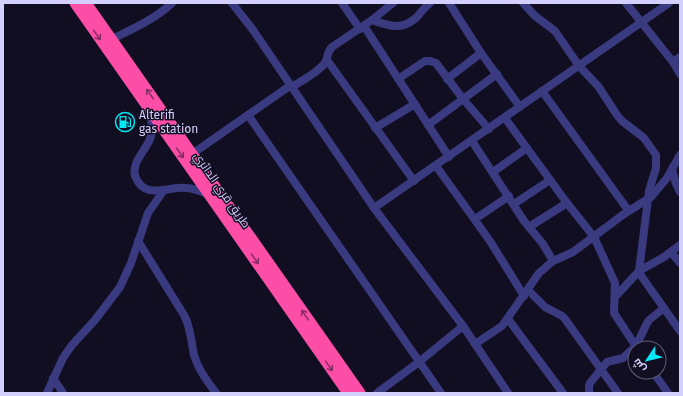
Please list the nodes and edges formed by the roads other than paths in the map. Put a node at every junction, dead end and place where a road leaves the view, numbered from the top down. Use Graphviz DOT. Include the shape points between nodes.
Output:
graph roads {
  1 [pos="75,3"];
  2 [pos="86,3"];
  3 [pos="172,3"];
  4 [pos="232,3"];
  5 [pos="342,3"];
  6 [pos="393,3"];
  7 [pos="430,3"];
  8 [pos="449,3"];
  9 [pos="523,3"];
  10 [pos="626,3"];
  11 [pos="669,3"];
  12 [pos="372,20"];
  13 [pos="641,24"];
  14 [pos="362,27"];
  15 [pos="112,39"];
  16 [pos="481,53"];
  17 [pos="327,60"];
  18 [pos="676,60"];
  19 [pos="580,66"];
  20 [pos="497,74"];
  21 [pos="680,74"];
  22 [pos="398,78"];
  23 [pos="447,79"];
  24 [pos="291,86"];
  25 [pos="542,91"];
  26 [pos="463,100"];
  27 [pos="415,104"];
  28 [pos="520,107"];
  29 [pos="148,108"];
  30 [pos="248,115"];
  31 [pos="505,118"];
  32 [pos="428,125"];
  33 [pos="376,128"];
  34 [pos="489,129"];
  35 [pos="472,141"];
  36 [pos="528,148"];
  37 [pos="192,154"];
  38 [pos="680,154"];
  39 [pos="449,157"];
  40 [pos="436,166"];
  41 [pos="672,170"];
  42 [pos="493,172"];
  43 [pos="550,180"];
  44 [pos="414,181"];
  45 [pos="164,190"];
  46 [pos="680,192"];
  47 [pos="210,196"];
  48 [pos="509,196"];
  49 [pos="649,199"];
  50 [pos="567,202"];
  51 [pos="514,204"];
  52 [pos="374,208"];
  53 [pos="628,210"];
  54 [pos="475,219"];
  55 [pos="529,227"];
  56 [pos="594,237"];
  57 [pos="138,241"];
  58 [pos="680,245"];
  59 [pos="671,252"];
  60 [pos="553,261"];
  61 [pos="680,263"];
  62 [pos="639,270"];
  63 [pos="526,293"];
  64 [pos="616,297"];
  65 [pos="664,308"];
  66 [pos="508,319"];
  67 [pos="463,326"];
  68 [pos="680,331"];
  69 [pos="631,340"];
  70 [pos="639,340"];
  71 [pos="474,344"];
  72 [pos="627,355"];
  73 [pos="419,362"];
  74 [pos="601,369"];
  75 [pos="53,378"];
  76 [pos="659,380"];
  77 [pos="47,393"];
  78 [pos="63,393"];
  79 [pos="216,393"];
  80 [pos="348,393"];
  81 [pos="360,393"];
  82 [pos="377,393"];
  83 [pos="441,393"];
  84 [pos="508,393"];
  85 [pos="563,393"];
  86 [pos="589,393"];
  87 [pos="618,393"];
  88 [pos="668,393"];
  1 -- 29 [label="highway, طريق قري الدائري, one-way"];
  2 -- 15 [label="highway, طريق قري الدائري"];
  3 -- 15 [label="street" via="147,21"];
  4 -- 24 [label="street"];
  5 -- 14 [label="street"];
  6 -- 12 [label="street"];
  7 -- 12 [label="street" via="415,18 398,27"];
  8 -- 16 [label="street"];
  9 -- 19 [label="street" via="535,16 556,31"];
  10 -- 13 [label="street"];
  11 -- 13 [label="street"];
  12 -- 14 [label="street"];
  13 -- 18 [label="street"];
  13 -- 19 [label="street"];
  14 -- 17 [label="street" via="332,47"];
  14 -- 22 [label="street"];
  37 -- 15 [label="highway, طريق قري الدائري, one-way"];
  16 -- 20 [label="street"];
  16 -- 23 [label="street"];
  17 -- 24 [label="street"];
  17 -- 33 [label="street"];
  18 -- 21 [label="street"];
  19 -- 25 [label="street"];
  19 -- 49 [label="street" via="598,86 616,115 644,138 656,155 656,168"];
  20 -- 26 [label="street"];
  20 -- 28 [label="street"];
  22 -- 23 [label="street" via="430,61 436,63"];
  22 -- 27 [label="street"];
  23 -- 26 [label="street"];
  24 -- 30 [label="street"];
  24 -- 52 [label="street"];
  25 -- 28 [label="street"];
  25 -- 53 [label="street"];
  26 -- 32 [label="street"];
  26 -- 34 [label="street"];
  27 -- 32 [label="street"];
  27 -- 33 [label="street"];
  28 -- 31 [label="street"];
  29 -- 45 [label="street" via="152,121 152,135 137,163 134,176 137,182 148,190"];
  29 -- 47 [label="highway, طريق قري الدائري, one-way"];
  30 -- 37 [label="street"];
  30 -- 73 [label="street"];
  31 -- 34 [label="street"];
  31 -- 36 [label="street"];
  32 -- 39 [label="street"];
  33 -- 44 [label="street"];
  34 -- 35 [label="street"];
  35 -- 39 [label="street"];
  35 -- 42 [label="street"];
  36 -- 42 [label="street"];
  36 -- 43 [label="street"];
  81 -- 37 [label="highway, طريق قري الدائري, one-way"];
  38 -- 41 [label="street"];
  39 -- 40 [label="street"];
  40 -- 44 [label="street"];
  40 -- 54 [label="street"];
  41 -- 46 [label="street"];
  41 -- 49 [label="street"];
  42 -- 48 [label="street"];
  43 -- 50 [label="street"];
  43 -- 51 [label="street"];
  44 -- 52 [label="street"];
  45 -- 47 [label="street" via="186,188"];
  45 -- 57 [label="street" via="148,213"];
  47 -- 80 [label="highway, طريق قري الدائري, one-way"];
  48 -- 51 [label="street"];
  48 -- 54 [label="street"];
  49 -- 53 [label="street"];
  49 -- 62 [label="street"];
  50 -- 55 [label="street"];
  50 -- 56 [label="street"];
  51 -- 55 [label="street"];
  52 -- 67 [label="street"];
  53 -- 56 [label="street"];
  54 -- 63 [label="street"];
  55 -- 60 [label="street"];
  56 -- 60 [label="street" via="573,252"];
  56 -- 64 [label="street" via="615,283"];
  57 -- 75 [label="street" via="120,287 72,345"];
  57 -- 79 [label="street" via="188,322 197,364"];
  58 -- 59 [label="street"];
  59 -- 61 [label="street"];
  59 -- 62 [label="street"];
  60 -- 63 [label="street" via="539,273"];
  62 -- 64 [label="street"];
  62 -- 65 [label="street"];
  63 -- 66 [label="street"];
  63 -- 74 [label="street" via="562,316"];
  64 -- 69 [label="street" via="614,313"];
  65 -- 68 [label="street"];
  65 -- 70 [label="street" via="649,320"];
  66 -- 71 [label="street" via="498,330"];
  66 -- 85 [label="street"];
  67 -- 71 [label="street"];
  67 -- 73 [label="street"];
  71 -- 84 [label="street"];
  72 -- 74 [label="street" via="607,362"];
  73 -- 82 [label="street"];
  73 -- 83 [label="street"];
  74 -- 86 [label="street" via="590,383"];
  74 -- 87 [label="street"];
  75 -- 77 [label="street"];
  75 -- 78 [label="street"];
  76 -- 88 [label="street"];
}
